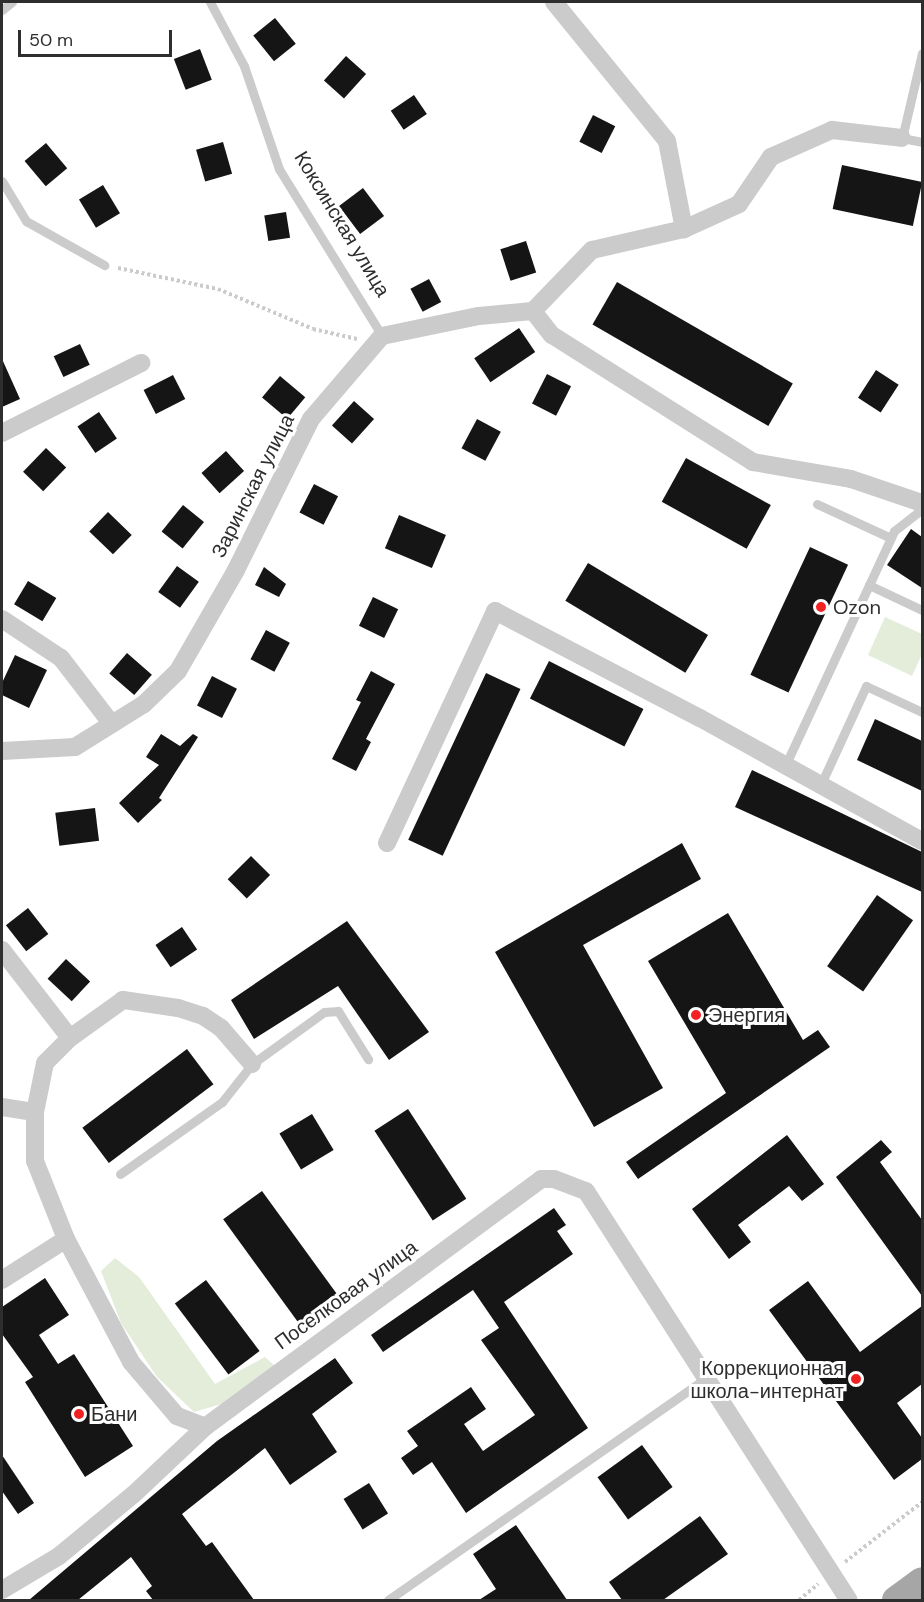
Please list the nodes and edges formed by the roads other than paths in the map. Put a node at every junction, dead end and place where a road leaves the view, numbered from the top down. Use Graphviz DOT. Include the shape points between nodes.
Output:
graph roads {
  1 [pos="12,2"];
  2 [pos="210,2"];
  3 [pos="554,2"];
  4 [pos="2,10"];
  5 [pos="922,53"];
  6 [pos="902,138"];
  7 [pos="922,142"];
  8 [pos="2,181"];
  9 [pos="684,229"];
  10 [pos="104,265"];
  11 [pos="533,311"];
  12 [pos="379,340"];
  13 [pos="141,363"];
  14 [pos="2,433"];
  15 [pos="922,503"];
  16 [pos="817,504"];
  17 [pos="922,508"];
  18 [pos="891,538"];
  19 [pos="869,585"];
  20 [pos="922,610"];
  21 [pos="2,619"];
  22 [pos="922,712"];
  23 [pos="111,723"];
  24 [pos="2,751"];
  25 [pos="785,766"];
  26 [pos="821,784"];
  27 [pos="922,841"];
  28 [pos="387,843"];
  29 [pos="2,950"];
  30 [pos="70,1038"];
  31 [pos="368,1059"];
  32 [pos="252,1064"];
  33 [pos="2,1107"];
  34 [pos="35,1112"];
  35 [pos="120,1174"];
  36 [pos="66,1239"];
  37 [pos="2,1280"];
  38 [pos="706,1378"];
  39 [pos="205,1427"];
  40 [pos="922,1581"];
  41 [pos="2,1590"];
  42 [pos="388,1600"];
  43 [pos="849,1600"];
  44 [pos="896,1600"];
  1 -- 4 [label="lane"];
  2 -- 12 [label="lane, Коксинская улица" via="244,66 279,169"];
  3 -- 9 [label="street" via="667,141"];
  5 -- 6 [label="lane"];
  6 -- 7 [label="lane"];
  6 -- 9 [label="street" via="832,130 771,157 739,204"];
  8 -- 10 [label="lane" via="26,221"];
  9 -- 11 [label="street" via="592,250"];
  11 -- 12 [label="street" via="479,316"];
  11 -- 15 [label="street" via="552,335 753,462 851,479"];
  12 -- 23 [label="street, Заринская улица" via="310,419 236,570 178,671 144,704"];
  13 -- 14 [label="street"];
  16 -- 18 [label="lane"];
  17 -- 18 [label="lane"];
  18 -- 19 [label="lane"];
  19 -- 20 [label="lane"];
  19 -- 25 [label="lane"];
  21 -- 23 [label="street" via="61,658"];
  22 -- 26 [label="lane" via="866,686"];
  23 -- 24 [label="street, Заринская улица" via="75,747"];
  25 -- 26 [label="street"];
  25 -- 28 [label="street" via="495,611"];
  26 -- 27 [label="street"];
  29 -- 30 [label="street"];
  30 -- 32 [label="street" via="123,1000 203,1016 221,1028"];
  30 -- 34 [label="street" via="45,1063"];
  31 -- 32 [label="lane" via="338,1011 324,1012"];
  32 -- 35 [label="lane" via="222,1102"];
  33 -- 34 [label="street"];
  34 -- 36 [label="street" via="35,1161"];
  36 -- 37 [label="street"];
  36 -- 39 [label="street" via="131,1362 177,1416"];
  38 -- 39 [label="street, Поселковая улица" via="586,1191 554,1179 542,1179"];
  38 -- 42 [label="lane"];
  38 -- 43 [label="street, Поселковая улица"];
  39 -- 41 [label="street" via="134,1494 58,1556"];
  40 -- 44 [label="main road"];
}
